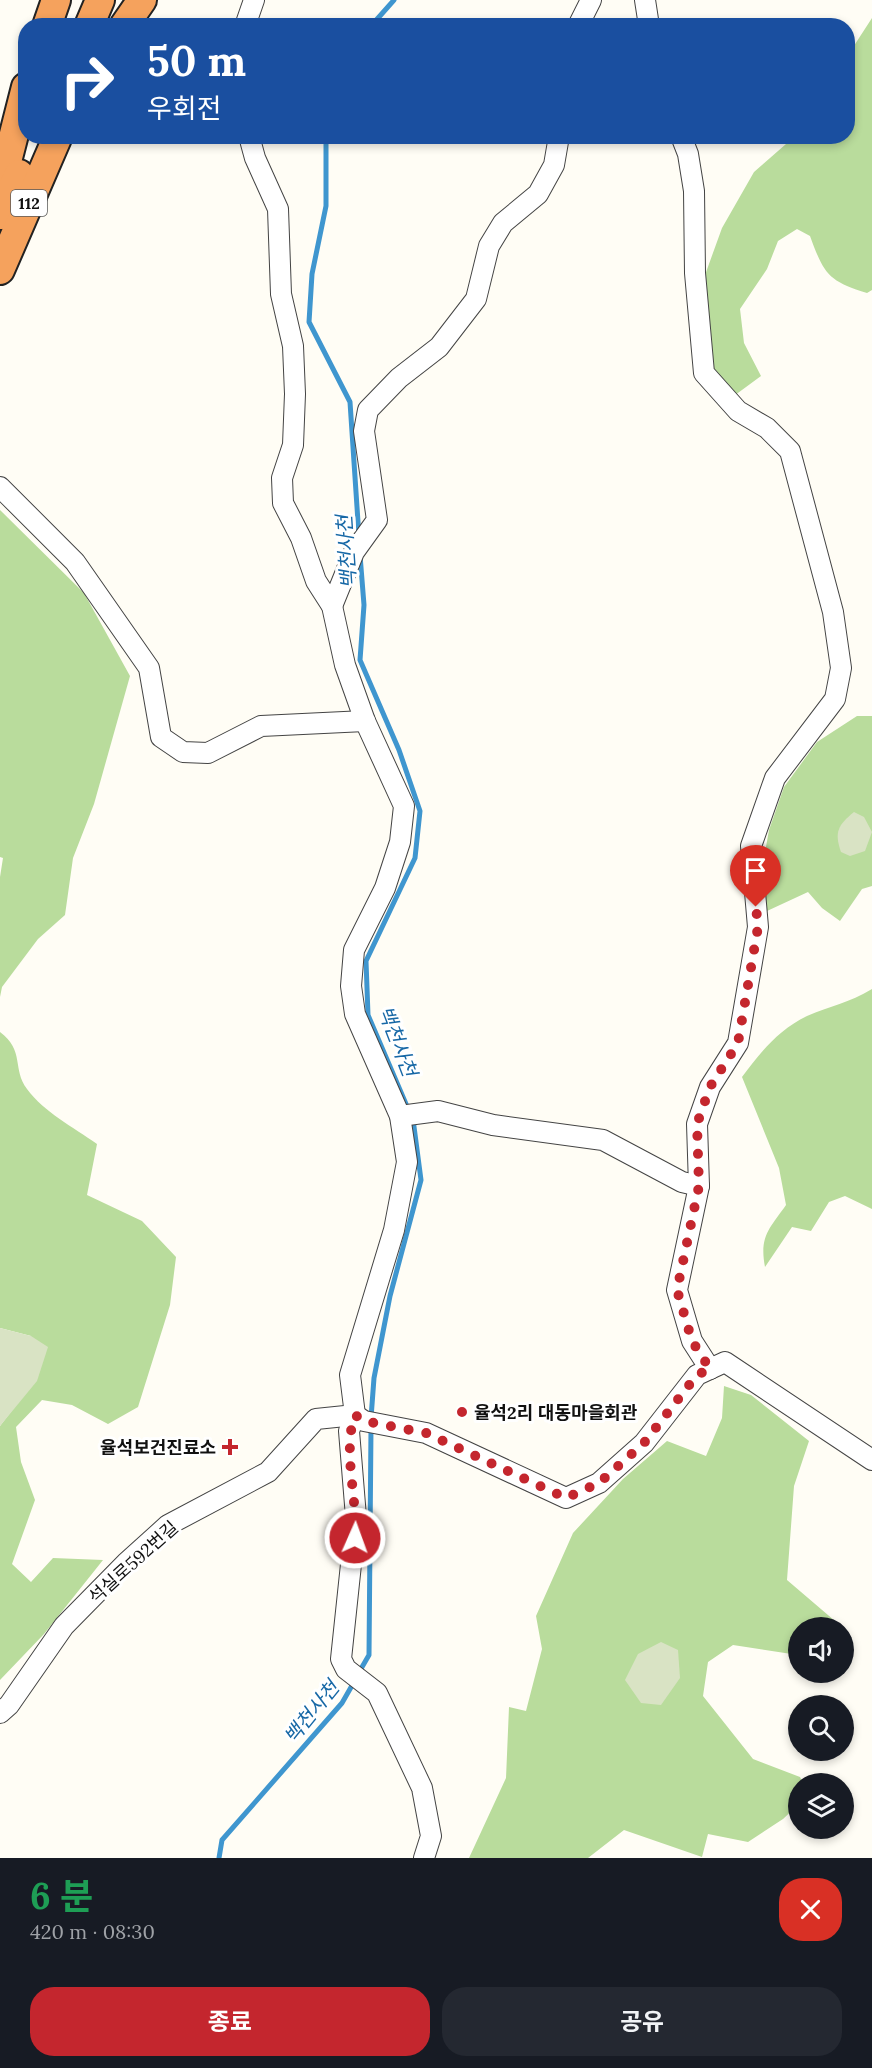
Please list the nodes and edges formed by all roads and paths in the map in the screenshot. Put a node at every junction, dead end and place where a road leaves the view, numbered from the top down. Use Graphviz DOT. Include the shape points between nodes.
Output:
graph roads {
  1 [pos="56,0"];
  2 [pos="100,0"];
  3 [pos="121,0"];
  4 [pos="142,0"];
  5 [pos="255,0"];
  6 [pos="591,0"];
  7 [pos="645,0"];
  8 [pos="50,18"];
  9 [pos="92,18"];
  10 [pos="113,18"];
  11 [pos="130,18"];
  12 [pos="248,18"];
  13 [pos="582,18"];
  14 [pos="648,18"];
  15 [pos="18,118"];
  16 [pos="33,144"];
  17 [pos="55,144"];
  18 [pos="251,144"];
  19 [pos="558,144"];
  20 [pos="684,144"];
  21 [pos="0,189"];
  22 [pos="0,215"];
  23 [pos="0,270"];
  24 [pos="0,487"];
  25 [pos="332,606"];
  26 [pos="365,721"];
  27 [pos="409,1115"];
  28 [pos="699,1186"];
  29 [pos="710,1369"];
  30 [pos="367,1420"];
  31 [pos="872,1460"];
  32 [pos="0,1713"];
  33 [pos="424,1858"];
  1 -- 8 [label="highway"];
  2 -- 9 [label="highway"];
  3 -- 10 [label="highway"];
  4 -- 11 [label="highway"];
  5 -- 12 [label="street"];
  6 -- 13 [label="street"];
  7 -- 14 [label="street"];
  15 -- 21 [label="highway"];
  16 -- 22 [label="highway, 112"];
  17 -- 23 [label="highway, 112"];
  18 -- 25 [label="street" via="278,209 281,294 292,346 294,424 282,478 283,503 316,581"];
  19 -- 25 [label="street" via="554,165 538,194 503,223 489,246 476,299 439,347 399,378 368,410 364,431 377,520 354,552"];
  20 -- 28 [label="street" via="694,191 695,273 704,373 738,411 767,428 790,451 833,612 842,668 835,699 775,778 751,846 758,927 738,1043 710,1087 697,1124"];
  24 -- 26 [label="street" via="75,562 117,619 149,668 161,737 183,752 208,753 261,726"];
  25 -- 26 [label="street" via="345,665"];
  26 -- 27 [label="street" via="404,806 400,842 385,888 354,950 351,986 355,1014"];
  27 -- 28 [label="street" via="438,1111 493,1125 603,1140 682,1182"];
  27 -- 30 [label="street" via="407,1162 394,1230 350,1374"];
  28 -- 29 [label="street" via="677,1290 692,1341"];
  29 -- 30 [label="street, 석실로592번길" via="697,1375 644,1443 599,1483 566,1498 426,1433"];
  29 -- 31 [label="street" via="725,1362"];
  30 -- 32 [label="street, 석실로592번길" via="316,1419 268,1472 168,1526 64,1626"];
  30 -- 33 [label="street" via="349,1431 356,1517 341,1659 346,1669 377,1693 422,1788 431,1836"];
}
